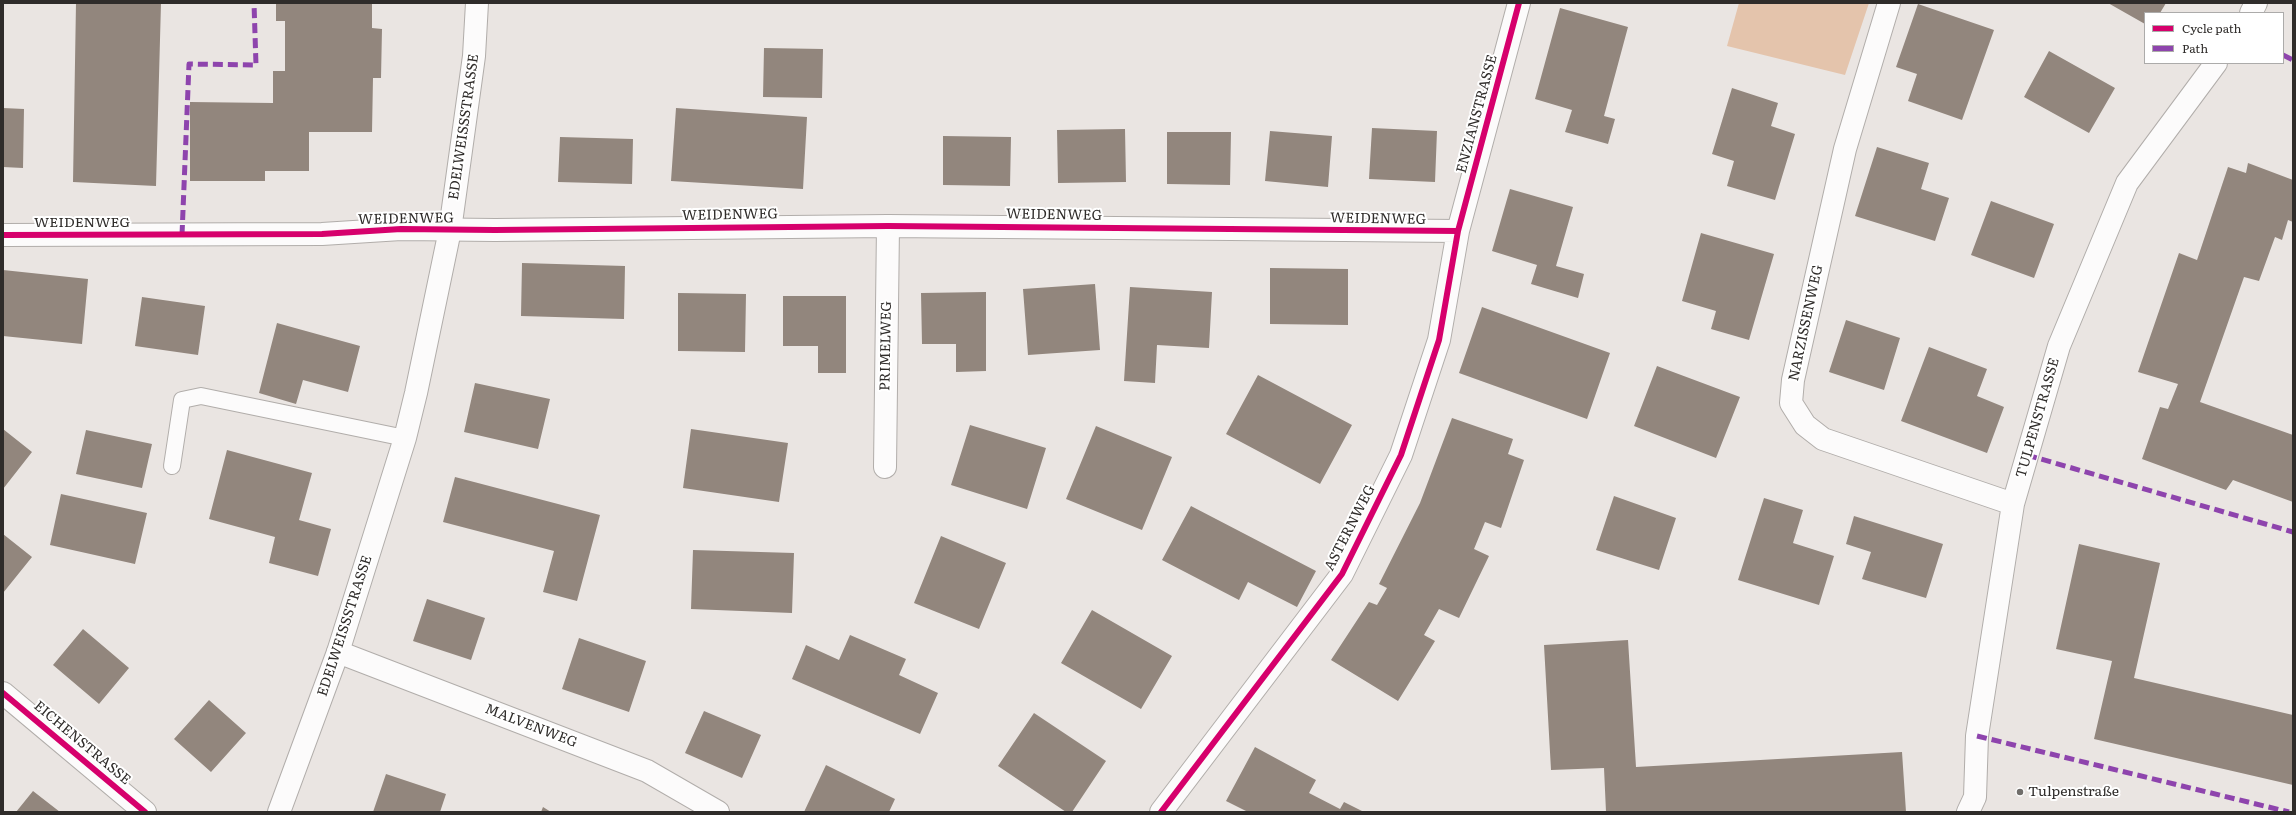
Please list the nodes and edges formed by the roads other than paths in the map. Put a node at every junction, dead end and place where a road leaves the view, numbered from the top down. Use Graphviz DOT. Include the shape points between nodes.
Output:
graph roads {
  1 [pos="477,3"];
  2 [pos="1520,3"];
  3 [pos="1889,3"];
  4 [pos="2256,3"];
  5 [pos="2252,12"];
  6 [pos="2215,64"];
  7 [pos="888,226"];
  8 [pos="450,230"];
  9 [pos="1458,231"];
  10 [pos="3,235"];
  11 [pos="405,438"];
  12 [pos="172,466"];
  13 [pos="884,467"];
  14 [pos="2013,504"];
  15 [pos="338,652"];
  16 [pos="3,693"];
  17 [pos="145,812"];
  18 [pos="279,812"];
  19 [pos="718,812"];
  20 [pos="1161,812"];
  21 [pos="1968,812"];
  1 -- 8 [label="street, EDELWEISSSTRASSE" via="474,56"];
  2 -- 9 [label="street, ENZIANSTRASSE"];
  3 -- 14 [label="street, NARZISSENWEG" via="1845,149 1793,380 1791,403 1805,424 1823,439"];
  4 -- 5 [label="street"];
  6 -- 14 [label="street, TULPENSTRASSE" via="2127,183 2059,346"];
  7 -- 8 [label="street, WEIDENWEG"];
  7 -- 9 [label="street, WEIDENWEG"];
  7 -- 13 [label="street, PRIMELWEG"];
  8 -- 10 [label="street, WEIDENWEG" via="400,229 314,234"];
  8 -- 11 [label="street, EDELWEISSSTRASSE"];
  9 -- 20 [label="street, ASTERNWEG" via="1439,340 1401,455 1342,574"];
  11 -- 12 [label="lane" via="201,396 182,400"];
  11 -- 15 [label="street, EDELWEISSSTRASSE"];
  14 -- 21 [label="street, TULPENSTRASSE" via="1977,736 1975,797"];
  15 -- 18 [label="street, EDELWEISSSTRASSE"];
  15 -- 19 [label="street, MALVENWEG" via="647,771"];
  16 -- 17 [label="street, EICHENSTRASSE"];
}
